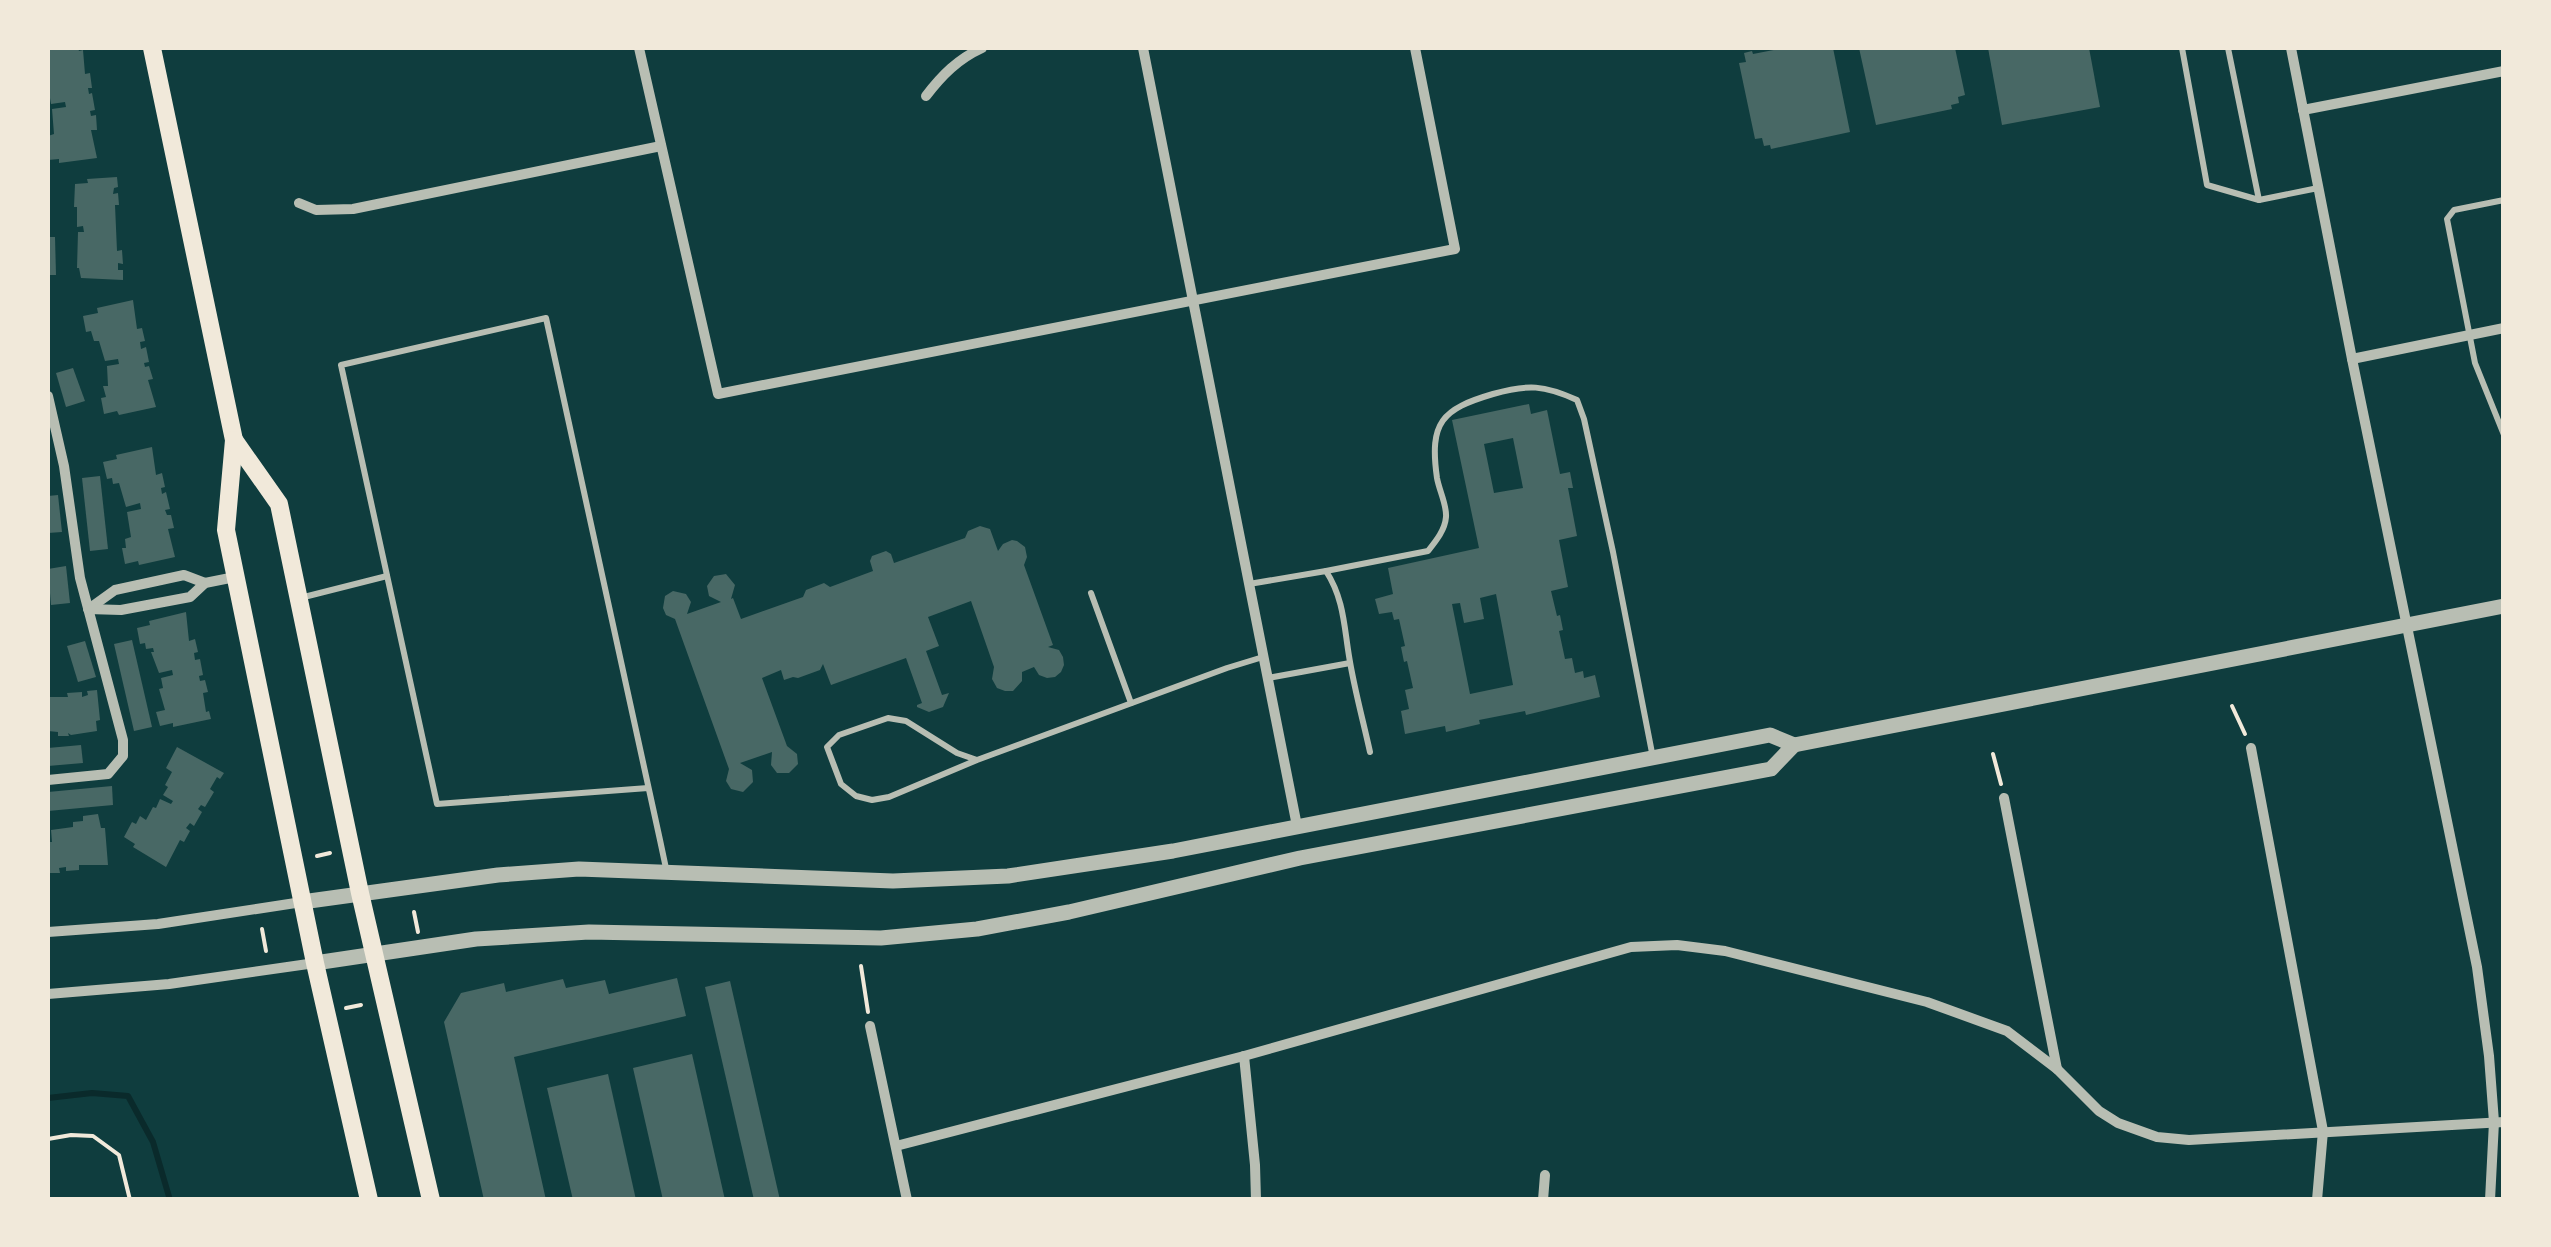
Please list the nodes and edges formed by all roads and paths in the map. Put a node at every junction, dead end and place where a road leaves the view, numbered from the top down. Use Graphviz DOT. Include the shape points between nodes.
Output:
graph roads {
  1 [pos="152,48"];
  2 [pos="639,48"];
  3 [pos="982,48"];
  4 [pos="1142,48"];
  5 [pos="1415,48"];
  6 [pos="2182,48"];
  7 [pos="2228,48"];
  8 [pos="2291,48"];
  9 [pos="2504,71"];
  10 [pos="926,96"];
  11 [pos="2303,110"];
  12 [pos="661,146"];
  13 [pos="2318,188"];
  14 [pos="2259,200"];
  15 [pos="2504,200"];
  16 [pos="300,203"];
  17 [pos="1194,300"];
  18 [pos="2504,328"];
  19 [pos="2469,335"];
  20 [pos="2352,359"];
  21 [pos="48,396"];
  22 [pos="2504,436"];
  23 [pos="234,440"];
  24 [pos="1326,571"];
  25 [pos="235,576"];
  26 [pos="387,576"];
  27 [pos="205,583"];
  28 [pos="1249,584"];
  29 [pos="1092,593"];
  30 [pos="298,598"];
  31 [pos="2504,606"];
  32 [pos="88,608"];
  33 [pos="2406,624"];
  34 [pos="1264,657"];
  35 [pos="1350,663"];
  36 [pos="1268,678"];
  37 [pos="1132,703"];
  38 [pos="2232,706"];
  39 [pos="1794,745"];
  40 [pos="2251,748"];
  41 [pos="1370,752"];
  42 [pos="1993,754"];
  43 [pos="1653,759"];
  44 [pos="977,760"];
  45 [pos="48,780"];
  46 [pos="648,788"];
  47 [pos="2004,798"];
  48 [pos="1297,826"];
  49 [pos="340,851"];
  50 [pos="316,856"];
  51 [pos="667,873"];
  52 [pos="360,894"];
  53 [pos="302,902"];
  54 [pos="414,912"];
  55 [pos="262,929"];
  56 [pos="48,932"];
  57 [pos="418,932"];
  58 [pos="266,951"];
  59 [pos="374,954"];
  60 [pos="315,963"];
  61 [pos="861,966"];
  62 [pos="48,994"];
  63 [pos="361,1005"];
  64 [pos="339,1010"];
  65 [pos="870,1026"];
  66 [pos="1244,1056"];
  67 [pos="2057,1070"];
  68 [pos="2498,1122"];
  69 [pos="2323,1131"];
  70 [pos="48,1139"];
  71 [pos="896,1146"];
  72 [pos="1545,1175"];
  73 [pos="130,1200"];
  74 [pos="368,1200"];
  75 [pos="432,1200"];
  76 [pos="907,1200"];
  77 [pos="1256,1200"];
  78 [pos="1543,1200"];
  79 [pos="2317,1200"];
  80 [pos="2490,1200"];
  1 -- 23 [label="main road"];
  2 -- 12 [label="street"];
  3 -- 10 [label="street" via="941,75"];
  4 -- 17 [label="street"];
  5 -- 17 [label="street" via="1455,249"];
  6 -- 14 [label="lane" via="2207,185"];
  7 -- 14 [label="lane"];
  8 -- 11 [label="street"];
  9 -- 11 [label="street"];
  11 -- 13 [label="street"];
  12 -- 16 [label="street" via="354,209 316,210"];
  12 -- 17 [label="street" via="718,394"];
  13 -- 14 [label="lane"];
  13 -- 20 [label="street"];
  15 -- 19 [label="lane" via="2454,210 2447,219"];
  17 -- 28 [label="street"];
  18 -- 19 [label="street"];
  19 -- 20 [label="street"];
  19 -- 22 [label="lane"];
  20 -- 33 [label="street"];
  21 -- 32 [label="street"];
  23 -- 25 [label="main road" via="226,530"];
  23 -- 30 [label="main road" via="278,504"];
  24 -- 28 [label="lane"];
  24 -- 35 [label="lane" via="1340,601"];
  24 -- 43 [label="lane" via="1428,551 1438,538 1446,516 1435,448 1448,412 1516,388 1550,388 1577,400"];
  25 -- 27 [label="street"];
  25 -- 53 [label="main road"];
  26 -- 30 [label="lane"];
  26 -- 46 [label="lane" via="437,804"];
  26 -- 46 [label="lane" via="342,365 546,318"];
  27 -- 32 [label="street" via="190,598 121,610"];
  27 -- 32 [label="street" via="184,575 115,590"];
  28 -- 34 [label="street"];
  29 -- 37 [label="lane"];
  30 -- 52 [label="main road"];
  31 -- 33 [label="street"];
  32 -- 45 [label="street" via="123,756 108,774"];
  33 -- 39 [label="street"];
  33 -- 68 [label="street" via="2477,967"];
  34 -- 36 [label="street"];
  34 -- 37 [label="lane"];
  35 -- 36 [label="lane"];
  35 -- 41 [label="lane"];
  36 -- 48 [label="street"];
  37 -- 44 [label="lane"];
  38 -- 40 [label="path"];
  39 -- 43 [label="street" via="1770,735"];
  39 -- 59 [label="street" via="1771,769 1300,858 977,928 864,938 589,932"];
  40 -- 69 [label="street"];
  42 -- 47 [label="path"];
  43 -- 48 [label="street"];
  44 -- 44 [label="lane" via="888,718 839,735 827,748 841,784 872,800"];
  46 -- 51 [label="lane"];
  47 -- 67 [label="street"];
  48 -- 51 [label="street" via="1008,876 893,882"];
  49 -- 50 [label="path"];
  51 -- 52 [label="street" via="498,874"];
  52 -- 53 [label="street"];
  52 -- 59 [label="main road"];
  53 -- 56 [label="street"];
  53 -- 60 [label="main road"];
  54 -- 57 [label="path"];
  55 -- 58 [label="path"];
  59 -- 60 [label="street"];
  59 -- 75 [label="main road"];
  60 -- 62 [label="street"];
  60 -- 74 [label="main road"];
  61 -- 65 [label="path"];
  63 -- 64 [label="path"];
  65 -- 71 [label="street"];
  66 -- 67 [label="street" via="1631,947 1677,945 1927,1002 2007,1031"];
  66 -- 71 [label="street"];
  66 -- 77 [label="street"];
  67 -- 69 [label="street" via="2099,1111 2157,1137"];
  68 -- 69 [label="street"];
  68 -- 80 [label="street"];
  69 -- 79 [label="street"];
  70 -- 73 [label="path" via="93,1136 106,1145 119,1155"];
  71 -- 76 [label="street"];
  72 -- 78 [label="street"];
}
